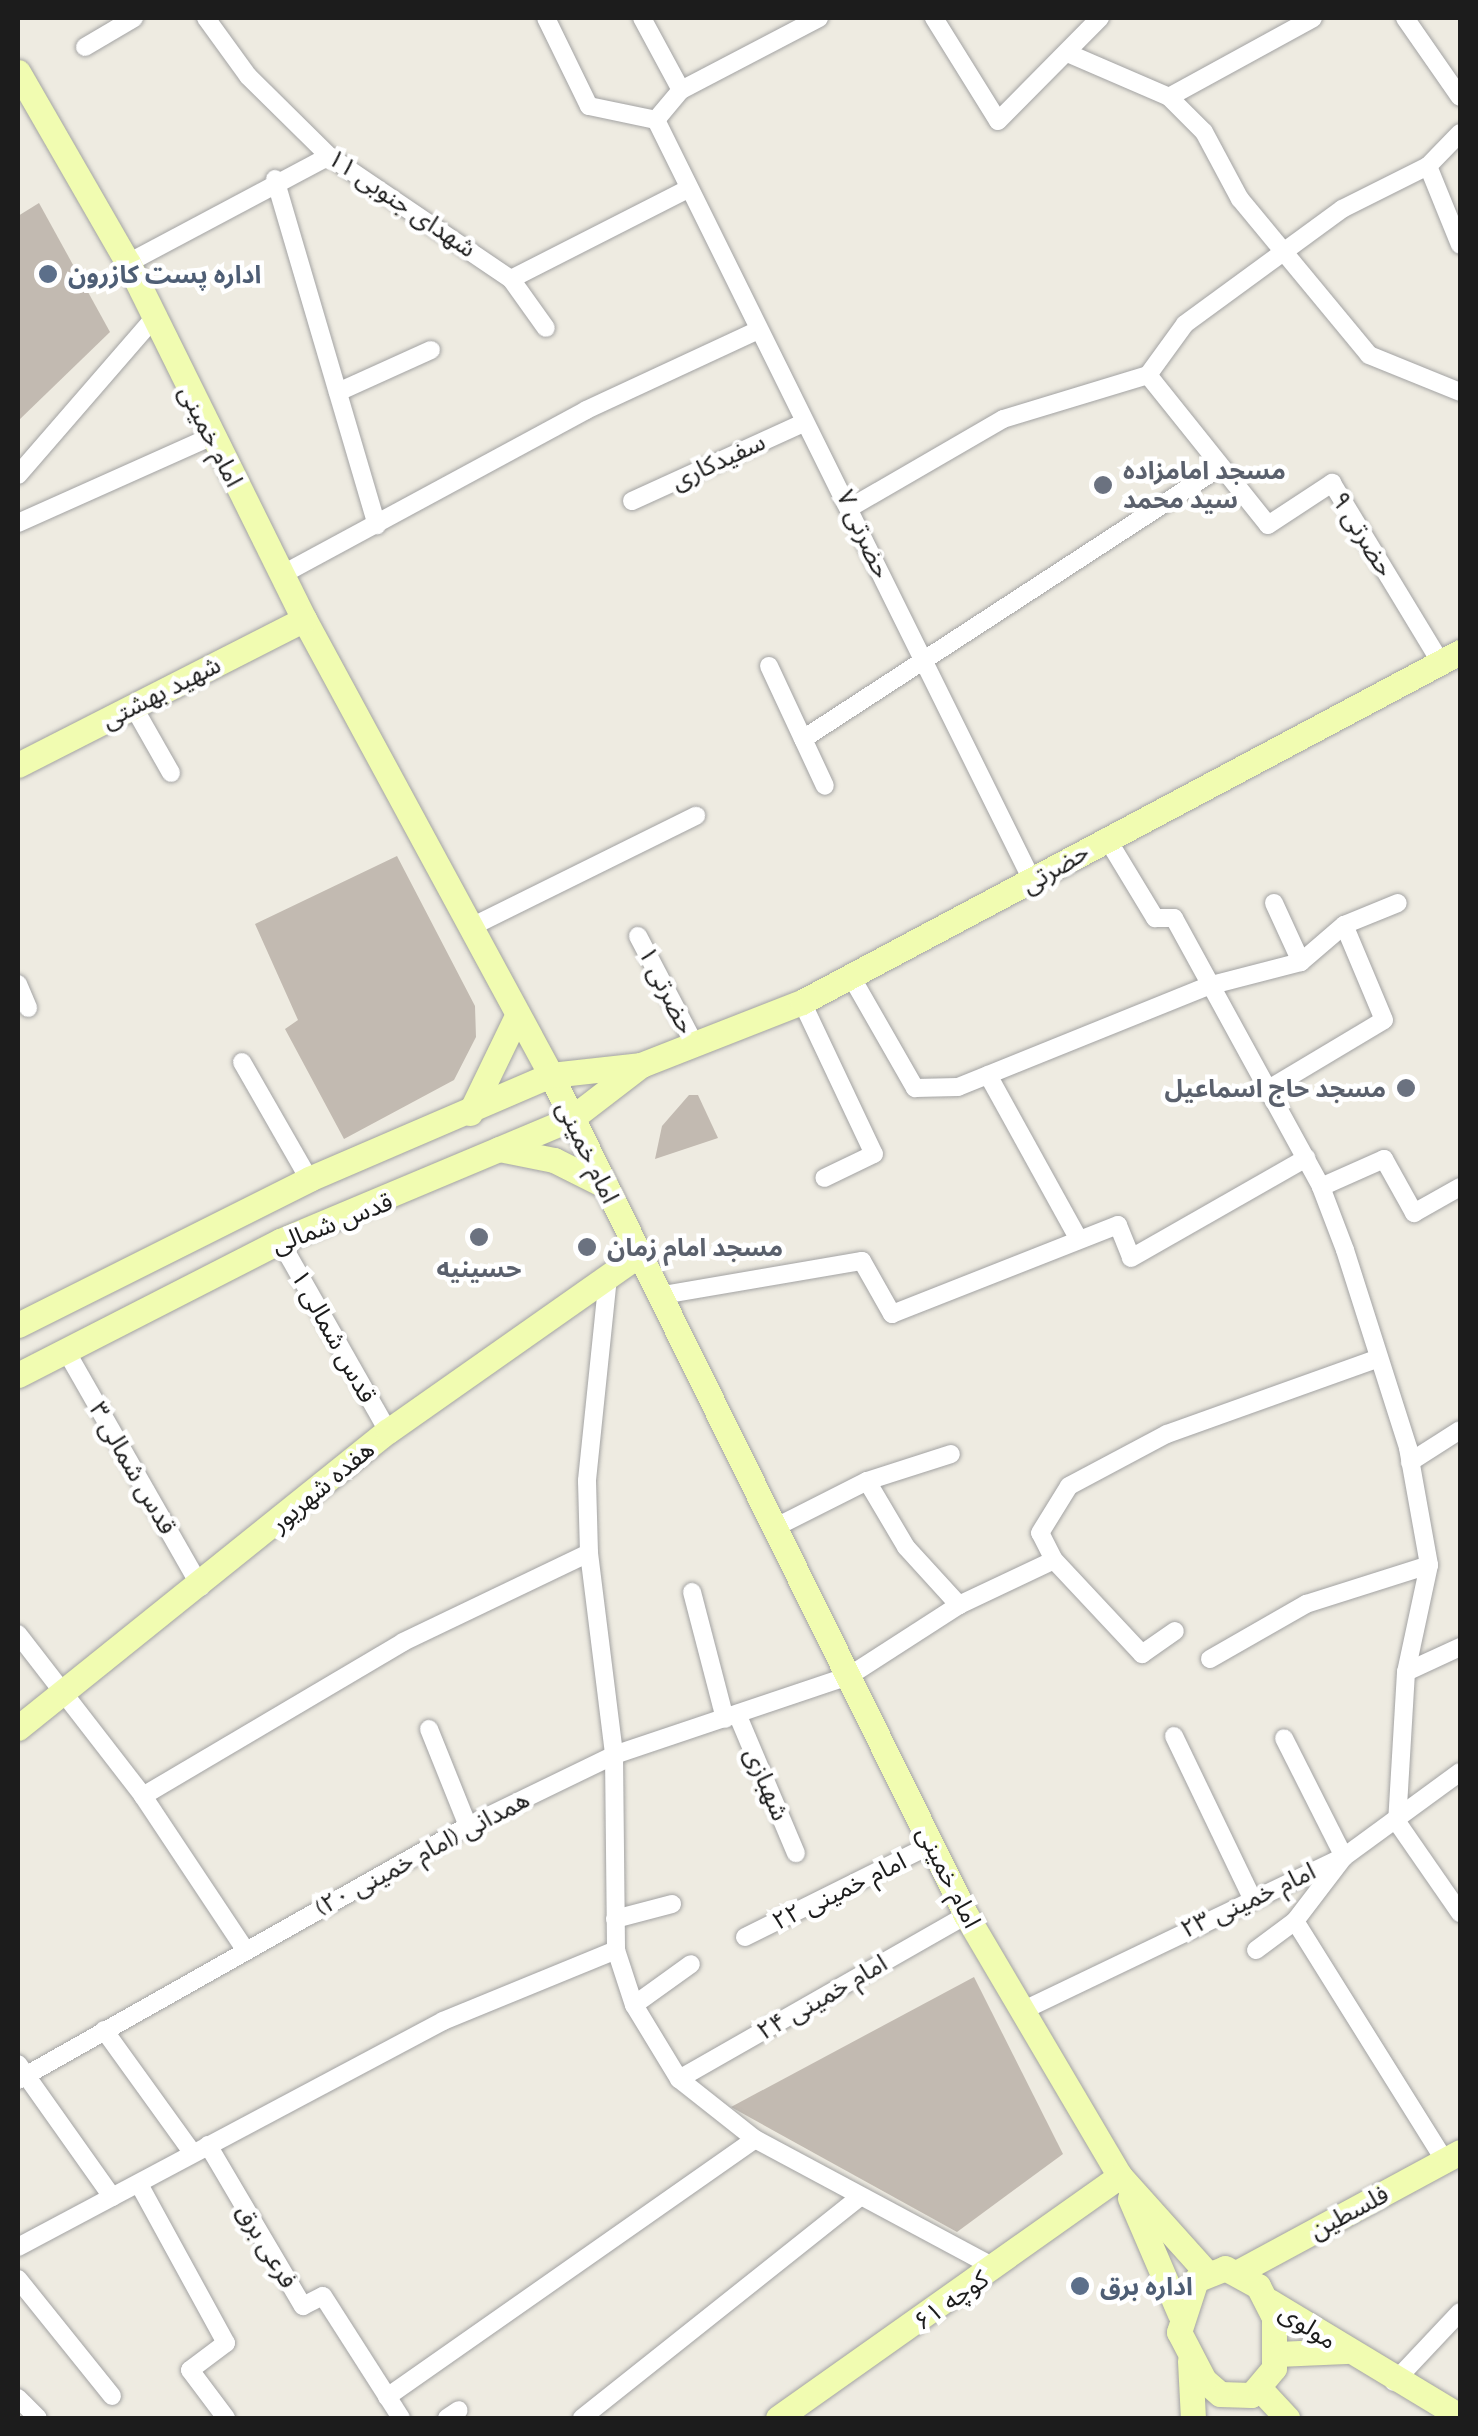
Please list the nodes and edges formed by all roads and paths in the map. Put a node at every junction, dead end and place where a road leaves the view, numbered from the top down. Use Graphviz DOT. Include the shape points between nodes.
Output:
graph roads {
  1 [pos="134,18"];
  2 [pos="206,18"];
  3 [pos="546,18"];
  4 [pos="642,18"];
  5 [pos="820,18"];
  6 [pos="934,18"];
  7 [pos="1100,18"];
  8 [pos="1313,18"];
  9 [pos="1406,18"];
  10 [pos="86,47"];
  11 [pos="1072,55"];
  12 [pos="18,72"];
  13 [pos="681,90"];
  14 [pos="1169,97"];
  15 [pos="1460,97"];
  16 [pos="656,120"];
  17 [pos="1460,133"];
  18 [pos="328,156"];
  19 [pos="1428,166"];
  20 [pos="275,179"];
  21 [pos="688,189"];
  22 [pos="1460,244"];
  23 [pos="1285,256"];
  24 [pos="128,264"];
  25 [pos="511,280"];
  26 [pos="153,319"];
  27 [pos="546,328"];
  28 [pos="754,332"];
  29 [pos="431,350"];
  30 [pos="1148,375"];
  31 [pos="338,392"];
  32 [pos="1460,392"];
  33 [pos="805,422"];
  34 [pos="210,437"];
  35 [pos="1218,468"];
  36 [pos="18,475"];
  37 [pos="632,500"];
  38 [pos="853,506"];
  39 [pos="18,523"];
  40 [pos="377,525"];
  41 [pos="285,573"];
  42 [pos="304,618"];
  43 [pos="923,653"];
  44 [pos="1450,656"];
  45 [pos="768,666"];
  46 [pos="133,706"];
  47 [pos="803,739"];
  48 [pos="18,765"];
  49 [pos="171,772"];
  50 [pos="825,786"];
  51 [pos="696,816"];
  52 [pos="1106,837"];
  53 [pos="1034,882"];
  54 [pos="1398,902"];
  55 [pos="1274,903"];
  56 [pos="1344,925"];
  57 [pos="474,926"];
  58 [pos="638,936"];
  59 [pos="1302,962"];
  60 [pos="852,978"];
  61 [pos="18,984"];
  62 [pos="1208,986"];
  63 [pos="802,1002"];
  64 [pos="28,1008"];
  65 [pos="516,1018"];
  66 [pos="695,1045"];
  67 [pos="242,1062"];
  68 [pos="641,1065"];
  69 [pos="551,1075"];
  70 [pos="988,1075"];
  71 [pos="1268,1090"];
  72 [pos="470,1113"];
  73 [pos="572,1118"];
  74 [pos="497,1148"];
  75 [pos="1306,1158"];
  76 [pos="824,1178"];
  77 [pos="310,1179"];
  78 [pos="606,1186"];
  79 [pos="1322,1186"];
  80 [pos="1460,1187"];
  81 [pos="1078,1238"];
  82 [pos="280,1241"];
  83 [pos="636,1256"];
  84 [pos="608,1276"];
  85 [pos="657,1296"];
  86 [pos="18,1325"];
  87 [pos="65,1350"];
  88 [pos="1377,1359"];
  89 [pos="18,1375"];
  90 [pos="1460,1430"];
  91 [pos="388,1431"];
  92 [pos="951,1454"];
  93 [pos="1410,1462"];
  94 [pos="867,1482"];
  95 [pos="774,1528"];
  96 [pos="589,1552"];
  97 [pos="1054,1560"];
  98 [pos="1429,1565"];
  99 [pos="201,1587"];
  100 [pos="692,1592"];
  101 [pos="959,1605"];
  102 [pos="1175,1631"];
  103 [pos="18,1634"];
  104 [pos="1460,1647"];
  105 [pos="1210,1658"];
  106 [pos="1406,1672"];
  107 [pos="850,1676"];
  108 [pos="60,1693"];
  109 [pos="732,1717"];
  110 [pos="18,1728"];
  111 [pos="429,1728"];
  112 [pos="1174,1736"];
  113 [pos="1284,1738"];
  114 [pos="614,1754"];
  115 [pos="1460,1772"];
  116 [pos="143,1796"];
  117 [pos="1398,1822"];
  118 [pos="468,1826"];
  119 [pos="932,1844"];
  120 [pos="796,1852"];
  121 [pos="1344,1857"];
  122 [pos="1251,1896"];
  123 [pos="672,1904"];
  124 [pos="1460,1913"];
  125 [pos="966,1915"];
  126 [pos="615,1920"];
  127 [pos="1295,1921"];
  128 [pos="745,1937"];
  129 [pos="244,1948"];
  130 [pos="616,1950"];
  131 [pos="1256,1950"];
  132 [pos="691,1964"];
  133 [pos="634,2005"];
  134 [pos="1024,2010"];
  135 [pos="104,2030"];
  136 [pos="20,2074"];
  137 [pos="678,2079"];
  138 [pos="754,2140"];
  139 [pos="200,2148"];
  140 [pos="1453,2156"];
  141 [pos="1120,2176"];
  142 [pos="140,2186"];
  143 [pos="860,2196"];
  144 [pos="112,2197"];
  145 [pos="18,2248"];
  146 [pos="996,2268"];
  147 [pos="1206,2272"];
  148 [pos="1238,2272"];
  149 [pos="18,2279"];
  150 [pos="1269,2301"];
  151 [pos="1460,2312"];
  152 [pos="1180,2314"];
  153 [pos="1346,2352"];
  154 [pos="1277,2354"];
  155 [pos="1190,2361"];
  156 [pos="1394,2382"];
  157 [pos="1260,2389"];
  158 [pos="112,2396"];
  159 [pos="387,2397"];
  160 [pos="18,2398"];
  161 [pos="1236,2408"];
  162 [pos="1460,2416"];
  163 [pos="38,2418"];
  164 [pos="226,2418"];
  165 [pos="401,2418"];
  166 [pos="582,2418"];
  167 [pos="778,2418"];
  168 [pos="1193,2418"];
  169 [pos="1287,2418"];
  1 -- 10 [label="street"];
  2 -- 18 [label="street, ۱۱ شهدای جنوبی" via="248,76"];
  3 -- 16 [label="street" via="588,106"];
  4 -- 13 [label="street"];
  5 -- 13 [label="street"];
  6 -- 11 [label="street" via="998,121"];
  7 -- 11 [label="street"];
  8 -- 14 [label="street"];
  9 -- 15 [label="street"];
  11 -- 14 [label="street"];
  12 -- 24 [label="main road, امام خمینی"];
  13 -- 16 [label="street"];
  14 -- 23 [label="street" via="1204,132"];
  16 -- 21 [label="street, حضرتی ۷"];
  17 -- 19 [label="street"];
  18 -- 20 [label="street"];
  18 -- 25 [label="street, ۱۱ شهدای جنوبی"];
  19 -- 22 [label="street"];
  19 -- 23 [label="street" via="1342,208"];
  20 -- 24 [label="street"];
  20 -- 31 [label="street"];
  21 -- 25 [label="street"];
  21 -- 28 [label="street, حضرتی ۷"];
  23 -- 30 [label="street" via="1185,324"];
  23 -- 32 [label="street" via="1369,355"];
  24 -- 26 [label="main road, امام خمینی"];
  25 -- 27 [label="street, ۱۱ شهدای جنوبی"];
  26 -- 34 [label="main road, امام خمینی"];
  26 -- 36 [label="street"];
  28 -- 33 [label="street, حضرتی ۷"];
  28 -- 40 [label="street"];
  29 -- 31 [label="street"];
  30 -- 35 [label="street, حضرتی ۹"];
  30 -- 38 [label="street" via="1003,419"];
  31 -- 40 [label="street"];
  33 -- 37 [label="street, سفیدکاری"];
  33 -- 38 [label="street, حضرتی ۷"];
  34 -- 39 [label="street"];
  34 -- 41 [label="main road, امام خمینی"];
  35 -- 43 [label="street"];
  35 -- 44 [label="street, حضرتی ۹" via="1268,524 1332,483"];
  38 -- 43 [label="street, حضرتی ۷"];
  40 -- 41 [label="street"];
  41 -- 42 [label="main road, امام خمینی"];
  42 -- 46 [label="main road, شهید بهشتی"];
  42 -- 57 [label="main road, امام خمینی"];
  43 -- 47 [label="street" via="850,716"];
  43 -- 53 [label="street, حضرتی ۷"];
  44 -- 52 [label="main road, حضرتی"];
  45 -- 47 [label="street"];
  46 -- 48 [label="main road, شهید بهشتی"];
  46 -- 49 [label="street"];
  47 -- 50 [label="street"];
  51 -- 57 [label="street"];
  52 -- 53 [label="main road, حضرتی"];
  52 -- 62 [label="street" via="1155,918 1174,918"];
  53 -- 60 [label="main road, حضرتی"];
  54 -- 56 [label="street"];
  55 -- 59 [label="street"];
  56 -- 59 [label="street"];
  56 -- 71 [label="street" via="1384,1020"];
  57 -- 65 [label="main road, امام خمینی"];
  58 -- 66 [label="street, حضرتی ۱"];
  59 -- 62 [label="street"];
  60 -- 63 [label="main road, حضرتی"];
  60 -- 70 [label="street" via="915,1088"];
  61 -- 64 [label="street"];
  62 -- 70 [label="street"];
  62 -- 71 [label="street"];
  63 -- 66 [label="main road, حضرتی"];
  63 -- 76 [label="street" via="874,1154"];
  65 -- 69 [label="main road, امام خمینی"];
  65 -- 72 [label="main road"];
  66 -- 68 [label="main road, حضرتی"];
  67 -- 77 [label="street"];
  68 -- 69 [label="main road, قدس شمالی"];
  68 -- 73 [label="main road, قدس شمالی"];
  69 -- 72 [label="main road, قدس شمالی"];
  69 -- 73 [label="main road, امام خمینی"];
  70 -- 81 [label="street"];
  71 -- 75 [label="street"];
  72 -- 77 [label="main road, قدس شمالی" via="380,1156"];
  73 -- 74 [label="main road, قدس شمالی"];
  73 -- 78 [label="main road, امام خمینی"];
  74 -- 78 [label="main road" via="554,1160"];
  74 -- 82 [label="main road, قدس شمالی" via="398,1199"];
  75 -- 79 [label="street"];
  75 -- 81 [label="street" via="1130,1258 1118,1225"];
  77 -- 86 [label="main road, قدس شمالی"];
  78 -- 83 [label="main road, امام خمینی"];
  79 -- 80 [label="street" via="1384,1159 1414,1213"];
  79 -- 88 [label="street"];
  81 -- 85 [label="street" via="892,1314 862,1261"];
  82 -- 87 [label="main road, قدس شمالی"];
  82 -- 91 [label="street, قدس شمالی ۱"];
  83 -- 84 [label="main road, هفده شهریور"];
  83 -- 85 [label="main road, امام خمینی"];
  84 -- 91 [label="main road, هفده شهریور"];
  84 -- 96 [label="street" via="587,1481"];
  85 -- 95 [label="main road, امام خمینی"];
  87 -- 89 [label="main road, قدس شمالی"];
  87 -- 99 [label="street, ۳ قدس شمالی"];
  88 -- 93 [label="street"];
  88 -- 97 [label="street" via="1291,1383 1069,1486 1040,1533"];
  90 -- 93 [label="street"];
  91 -- 99 [label="main road, هفده شهریور"];
  92 -- 94 [label="street"];
  93 -- 98 [label="street"];
  94 -- 95 [label="street"];
  94 -- 101 [label="street" via="906,1547"];
  95 -- 107 [label="main road, امام خمینی"];
  96 -- 114 [label="street"];
  96 -- 116 [label="street" via="403,1642"];
  97 -- 101 [label="street, همدانی (امام خمینی ۲۰)"];
  97 -- 102 [label="street" via="1142,1654"];
  98 -- 105 [label="street" via="1306,1604"];
  98 -- 106 [label="street"];
  99 -- 108 [label="main road, هفده شهریور"];
  100 -- 109 [label="street, شهبازی"];
  101 -- 107 [label="street, همدانی (امام خمینی ۲۰)"];
  103 -- 108 [label="street"];
  104 -- 106 [label="street"];
  106 -- 117 [label="street"];
  107 -- 109 [label="street, همدانی (امام خمینی ۲۰)"];
  107 -- 119 [label="main road, امام خمینی"];
  108 -- 110 [label="main road, هفده شهریور"];
  108 -- 116 [label="street"];
  109 -- 114 [label="street, همدانی (امام خمینی ۲۰)"];
  109 -- 120 [label="street, شهبازی"];
  111 -- 118 [label="street"];
  112 -- 122 [label="street"];
  113 -- 121 [label="street"];
  114 -- 118 [label="street, همدانی (امام خمینی ۲۰)"];
  114 -- 126 [label="street"];
  115 -- 117 [label="street, امام خمینی ۲۳"];
  116 -- 129 [label="street"];
  117 -- 121 [label="street, امام خمینی ۲۳"];
  117 -- 124 [label="street"];
  118 -- 129 [label="street, همدانی (امام خمینی ۲۰)"];
  119 -- 125 [label="main road, امام خمینی"];
  119 -- 128 [label="street, امام خمینی ۲۲"];
  121 -- 122 [label="street, امام خمینی ۲۳"];
  121 -- 127 [label="street"];
  122 -- 134 [label="street, امام خمینی ۲۳"];
  123 -- 126 [label="street"];
  125 -- 134 [label="main road, امام خمینی"];
  125 -- 137 [label="street, امام خمینی ۲۴"];
  126 -- 130 [label="street"];
  127 -- 131 [label="street"];
  127 -- 140 [label="street"];
  129 -- 135 [label="street, همدانی (امام خمینی ۲۰)"];
  130 -- 133 [label="street"];
  130 -- 139 [label="street" via="443,2021"];
  132 -- 133 [label="street"];
  133 -- 137 [label="street"];
  134 -- 141 [label="main road, امام خمینی"];
  135 -- 136 [label="street, همدانی (امام خمینی ۲۰)"];
  135 -- 139 [label="street"];
  136 -- 144 [label="street"];
  137 -- 138 [label="street"];
  138 -- 143 [label="street"];
  138 -- 159 [label="street"];
  139 -- 142 [label="street"];
  139 -- 159 [label="street, فرعی برق" via="303,2306 323,2296"];
  140 -- 148 [label="main road, فلسطین"];
  141 -- 146 [label="main road, کوچه ۶۱"];
  141 -- 147 [label="main road, امام خمینی"];
  141 -- 152 [label="main road"];
  142 -- 144 [label="street"];
  142 -- 164 [label="street" via="226,2343 190,2370"];
  143 -- 146 [label="street"];
  143 -- 166 [label="street"];
  144 -- 145 [label="street"];
  146 -- 167 [label="main road, کوچه ۶۱"];
  147 -- 148 [label="main road"];
  147 -- 152 [label="main road"];
  148 -- 150 [label="main road"];
  149 -- 158 [label="street"];
  150 -- 153 [label="main road, مولوی"];
  150 -- 154 [label="main road"];
  151 -- 156 [label="street"];
  152 -- 155 [label="main road"];
  153 -- 154 [label="main road, مولوی"];
  153 -- 156 [label="main road, مولوی"];
  154 -- 157 [label="main road"];
  155 -- 161 [label="main road"];
  155 -- 168 [label="main road"];
  156 -- 162 [label="main road, مولوی"];
  157 -- 161 [label="main road"];
  157 -- 169 [label="main road"];
  159 -- 165 [label="street, فرعی برق"];
  160 -- 163 [label="street"];
}
